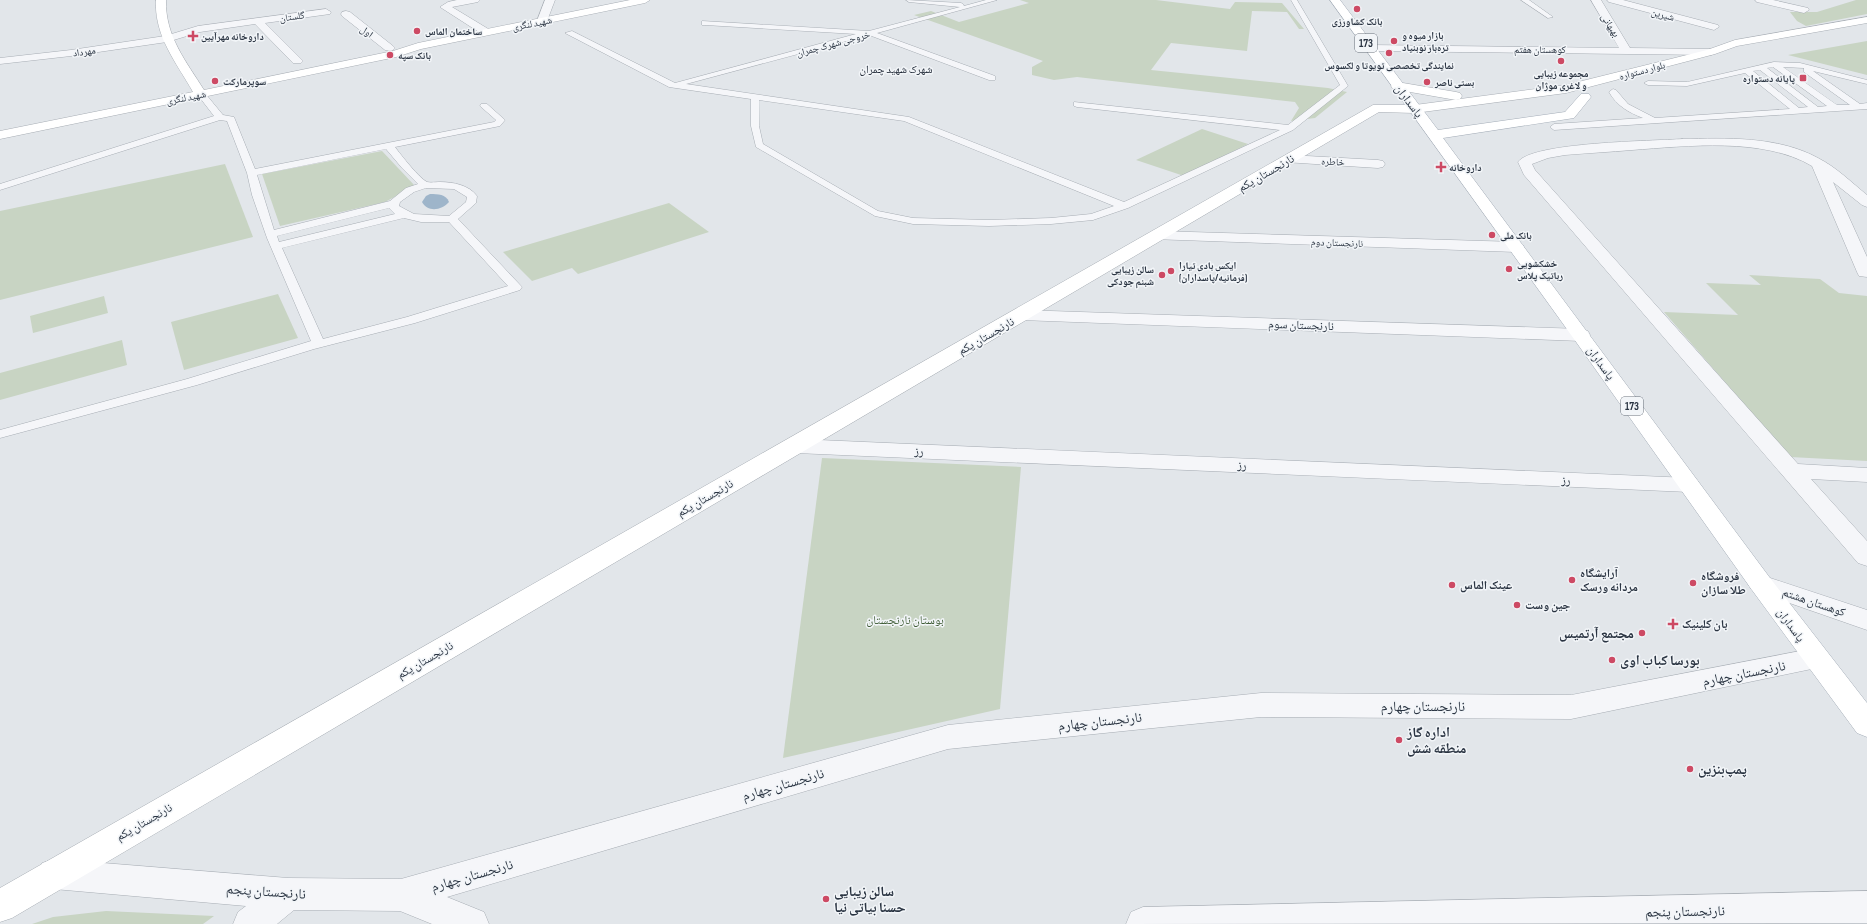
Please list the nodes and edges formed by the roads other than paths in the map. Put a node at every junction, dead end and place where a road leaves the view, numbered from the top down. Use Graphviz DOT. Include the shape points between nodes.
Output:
graph roads {
  1 [pos="162,0"];
  2 [pos="475,0"];
  3 [pos="550,0"];
  4 [pos="645,0"];
  5 [pos="909,0"];
  6 [pos="994,0"];
  7 [pos="1294,0"];
  8 [pos="1335,0"];
  9 [pos="1524,0"];
  10 [pos="1596,0"];
  11 [pos="1612,0"];
  12 [pos="1760,0"];
  13 [pos="971,6"];
  14 [pos="1804,10"];
  15 [pos="326,12"];
  16 [pos="346,14"];
  17 [pos="1550,17"];
  18 [pos="1867,20"];
  19 [pos="257,21"];
  20 [pos="542,21"];
  21 [pos="705,23"];
  22 [pos="1714,27"];
  23 [pos="486,32"];
  24 [pos="569,33"];
  25 [pos="869,33"];
  26 [pos="167,39"];
  27 [pos="418,46"];
  28 [pos="389,48"];
  29 [pos="1370,48"];
  30 [pos="1626,50"];
  31 [pos="1711,52"];
  32 [pos="0,61"];
  33 [pos="297,61"];
  34 [pos="1774,64"];
  35 [pos="1800,65"];
  36 [pos="1761,67"];
  37 [pos="186,69"];
  38 [pos="1746,70"];
  39 [pos="1686,72"];
  40 [pos="1825,72"];
  41 [pos="992,78"];
  42 [pos="180,80"];
  43 [pos="1858,80"];
  44 [pos="1867,82"];
  45 [pos="1648,83"];
  46 [pos="1843,84"];
  47 [pos="672,86"];
  48 [pos="1397,86"];
  49 [pos="1867,86"];
  50 [pos="167,89"];
  51 [pos="199,90"];
  52 [pos="1613,92"];
  53 [pos="150,96"];
  54 [pos="755,97"];
  55 [pos="1585,97"];
  56 [pos="1487,99"];
  57 [pos="1462,103"];
  58 [pos="1077,104"];
  59 [pos="484,106"];
  60 [pos="1530,106"];
  61 [pos="1863,107"];
  62 [pos="1835,108"];
  63 [pos="1817,110"];
  64 [pos="1798,111"];
  65 [pos="1478,112"];
  66 [pos="220,117"];
  67 [pos="1657,120"];
  68 [pos="1429,122"];
  69 [pos="0,126"];
  70 [pos="1554,127"];
  71 [pos="1290,128"];
  72 [pos="0,135"];
  73 [pos="390,146"];
  74 [pos="1288,159"];
  75 [pos="1817,163"];
  76 [pos="1378,164"];
  77 [pos="252,173"];
  78 [pos="425,185"];
  79 [pos="0,187"];
  80 [pos="1867,202"];
  81 [pos="395,203"];
  82 [pos="1124,206"];
  83 [pos="404,215"];
  84 [pos="452,219"];
  85 [pos="271,234"];
  86 [pos="1158,236"];
  87 [pos="276,246"];
  88 [pos="1516,247"];
  89 [pos="1867,272"];
  90 [pos="1021,315"];
  91 [pos="1581,335"];
  92 [pos="319,344"];
  93 [pos="0,434"];
  94 [pos="796,446"];
  95 [pos="1791,471"];
  96 [pos="1867,475"];
  97 [pos="1689,485"];
  98 [pos="1867,557"];
  99 [pos="1761,584"];
  100 [pos="1867,620"];
  101 [pos="1816,659"];
  102 [pos="1867,726"];
  103 [pos="54,874"];
  104 [pos="288,894"];
  105 [pos="401,895"];
  106 [pos="0,906"];
  107 [pos="1867,907"];
  108 [pos="250,924"];
  109 [pos="472,924"];
  110 [pos="1143,924"];
  1 -- 26 [label="main road" via="160,9"];
  2 -- 23 [label="street" via="445,7"];
  3 -- 20 [label="street"];
  4 -- 20 [label="main road, شهید لنگری"];
  5 -- 13 [label="lane"];
  6 -- 13 [label="lane, خروجی شهرک چمران"];
  7 -- 71 [label="lane" via="1344,86"];
  8 -- 29 [label="main road, پاسداران / 173"];
  9 -- 17 [label="lane"];
  10 -- 30 [label="street, بهبهانی"];
  11 -- 22 [label="street, شیرین"];
  12 -- 14 [label="street"];
  13 -- 25 [label="lane, خروجی شهرک چمران"];
  15 -- 19 [label="street, گلستان"];
  16 -- 28 [label="street, اول"];
  18 -- 31 [label="main road, بلوار دستواره" via="1735,43"];
  19 -- 26 [label="street, گلستان" via="198,29"];
  19 -- 33 [label="street"];
  20 -- 23 [label="main road, شهید لنگری"];
  21 -- 25 [label="lane"];
  23 -- 27 [label="main road, شهید لنگری"];
  24 -- 47 [label="lane"];
  25 -- 41 [label="lane"];
  25 -- 47 [label="lane, خروجی شهرک چمران"];
  26 -- 32 [label="street, مهرداد"];
  26 -- 37 [label="main road"];
  27 -- 28 [label="main road, شهید لنگری"];
  27 -- 51 [label="main road, شهید لنگری" via="396,54"];
  28 -- 51 [label="main road, شهید لنگری"];
  29 -- 30 [label="street, کوهستان هفتم"];
  29 -- 48 [label="main road, پاسداران / 173"];
  30 -- 31 [label="street, کوهستان هفتم"];
  31 -- 56 [label="main road, بلوار دستواره" via="1566,89"];
  34 -- 35 [label="lane"];
  34 -- 36 [label="lane"];
  34 -- 62 [label="lane"];
  35 -- 40 [label="lane"];
  35 -- 61 [label="lane"];
  36 -- 38 [label="lane"];
  36 -- 63 [label="lane"];
  37 -- 42 [label="main road" via="179,74"];
  37 -- 51 [label="main road"];
  38 -- 45 [label="lane" via="1687,84"];
  38 -- 64 [label="lane"];
  39 -- 45 [label="main road, بلوار دستواره"];
  40 -- 43 [label="lane"];
  40 -- 46 [label="lane"];
  43 -- 44 [label="lane"];
  43 -- 49 [label="lane"];
  45 -- 52 [label="main road, بلوار دستواره"];
  47 -- 54 [label="lane"];
  48 -- 56 [label="main road" via="1443,95"];
  48 -- 68 [label="main road, پاسداران / 173"];
  50 -- 53 [label="main road"];
  51 -- 53 [label="main road, شهید لنگری"];
  51 -- 66 [label="lane"];
  51 -- 72 [label="main road, شهید لنگری"];
  52 -- 55 [label="main road, بلوار دستواره"];
  52 -- 67 [label="lane" via="1617,101 1632,111"];
  53 -- 69 [label="main road, شهید لنگری"];
  54 -- 82 [label="lane" via="906,119"];
  54 -- 82 [label="lane" via="755,126 759,145 875,212 913,222 989,223 1093,217"];
  55 -- 60 [label="main road, بلوار دستواره"];
  55 -- 68 [label="main road" via="1569,115"];
  56 -- 57 [label="main road, بلوار دستواره"];
  57 -- 65 [label="main road"];
  57 -- 68 [label="main road, بلوار دستواره"];
  58 -- 71 [label="lane"];
  59 -- 73 [label="lane" via="501,120 497,124"];
  61 -- 62 [label="lane"];
  62 -- 63 [label="lane"];
  63 -- 64 [label="lane"];
  64 -- 67 [label="lane"];
  66 -- 77 [label="lane" via="231,119"];
  66 -- 79 [label="lane"];
  67 -- 70 [label="lane"];
  68 -- 74 [label="main road, نارنجستان یکم" via="1377,108"];
  68 -- 88 [label="main road, پاسداران / 173"];
  71 -- 82 [label="lane"];
  73 -- 77 [label="lane"];
  73 -- 78 [label="lane" via="405,166"];
  74 -- 76 [label="street, خاطره"];
  74 -- 86 [label="main road, نارنجستان یکم"];
  75 -- 80 [label="street"];
  75 -- 89 [label="street" via="1864,272"];
  75 -- 95 [label="street" via="1785,151 1754,145 1691,142 1553,152 1533,157 1525,162 1530,172"];
  77 -- 85 [label="lane"];
  78 -- 81 [label="lane" via="402,195"];
  78 -- 84 [label="lane" via="459,187 472,196 471,203"];
  81 -- 83 [label="lane" via="394,207"];
  81 -- 85 [label="lane"];
  83 -- 84 [label="lane"];
  83 -- 87 [label="lane"];
  84 -- 92 [label="lane" via="516,287 411,320"];
  85 -- 87 [label="lane"];
  86 -- 88 [label="street, نارنجستان دوم"];
  86 -- 90 [label="main road, نارنجستان یکم"];
  87 -- 92 [label="lane"];
  88 -- 91 [label="main road, پاسداران / 173"];
  90 -- 91 [label="street, نارنجستان سوم"];
  90 -- 94 [label="main road, نارنجستان یکم"];
  91 -- 97 [label="main road, پاسداران / 173"];
  92 -- 93 [label="lane" via="192,382"];
  94 -- 97 [label="street, رز"];
  94 -- 103 [label="main road, نارنجستان یکم"];
  95 -- 96 [label="street"];
  95 -- 98 [label="street"];
  97 -- 99 [label="main road, پاسداران / 173"];
  99 -- 100 [label="street, کوهستان هشتم"];
  99 -- 101 [label="main road, پاسداران / 173"];
  101 -- 102 [label="main road, پاسداران / 173"];
  101 -- 105 [label="street, نارنجستان چهارم" via="1571,707 1261,705 948,737"];
  103 -- 104 [label="street, نارنجستان پنجم"];
  103 -- 106 [label="main road, نارنجستان یکم"];
  104 -- 105 [label="street, نارنجستان پنجم"];
  104 -- 108 [label="street"];
  105 -- 109 [label="street, نارنجستان پنجم"];
  107 -- 110 [label="street, نارنجستان پنجم"];
}
